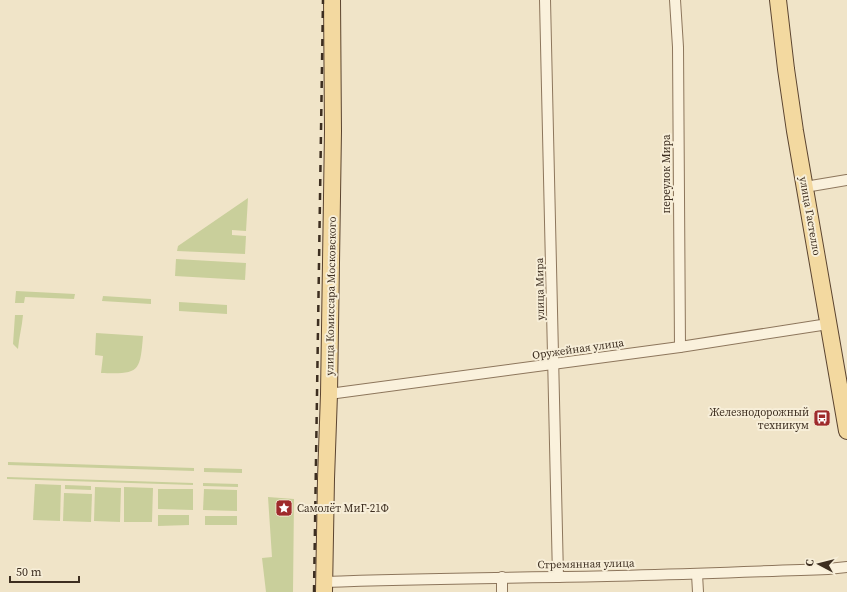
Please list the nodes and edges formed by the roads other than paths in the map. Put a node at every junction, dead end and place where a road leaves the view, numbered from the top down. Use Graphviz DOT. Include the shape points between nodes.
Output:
graph roads {
  1 [pos="332,0"];
  2 [pos="545,0"];
  3 [pos="675,0"];
  4 [pos="778,0"];
  5 [pos="847,180"];
  6 [pos="804,187"];
  7 [pos="828,324"];
  8 [pos="680,347"];
  9 [pos="554,365"];
  10 [pos="329,394"];
  11 [pos="847,431"];
  12 [pos="847,567"];
  13 [pos="697,574"];
  14 [pos="502,577"];
  15 [pos="558,577"];
  16 [pos="324,587"];
  17 [pos="502,592"];
  18 [pos="698,592"];
  1 -- 10 [label="main road, улица Комиссара Московского"];
  2 -- 9 [label="street, улица Мира"];
  3 -- 8 [label="street, переулок Мира" via="678,47"];
  4 -- 6 [label="main road, улица Гастелло"];
  5 -- 6 [label="street"];
  6 -- 7 [label="main road, улица Гастелло"];
  7 -- 8 [label="street, Оружейная улица"];
  7 -- 11 [label="main road, улица Гастелло"];
  8 -- 9 [label="street, Оружейная улица"];
  9 -- 10 [label="street, Оружейная улица"];
  9 -- 15 [label="street, улица Мира"];
  10 -- 16 [label="main road, улица Комиссара Московского"];
  12 -- 13 [label="street, Стремянная улица"];
  13 -- 15 [label="street, Стремянная улица"];
  13 -- 18 [label="street"];
  14 -- 15 [label="street, Стремянная улица"];
  14 -- 16 [label="street, Стремянная улица"];
  14 -- 17 [label="street"];
}
